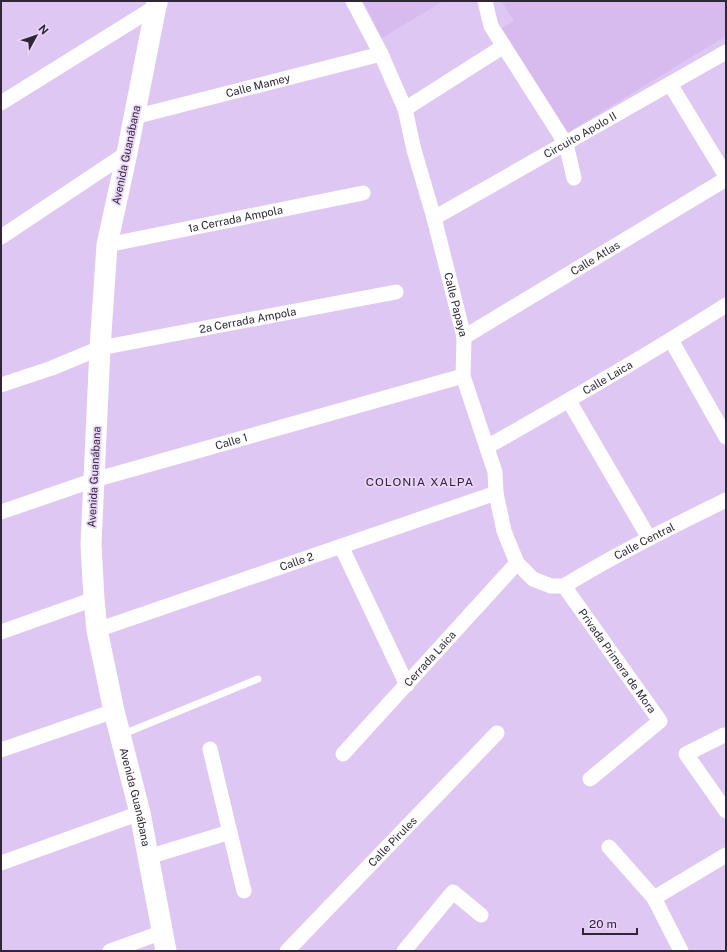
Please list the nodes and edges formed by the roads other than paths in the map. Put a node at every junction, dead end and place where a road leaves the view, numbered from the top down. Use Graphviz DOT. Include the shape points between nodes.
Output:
graph roads {
  1 [pos="353,1"];
  2 [pos="486,1"];
  3 [pos="160,3"];
  4 [pos="504,46"];
  5 [pos="726,52"];
  6 [pos="381,54"];
  7 [pos="670,84"];
  8 [pos="1,103"];
  9 [pos="405,109"];
  10 [pos="134,117"];
  11 [pos="566,144"];
  12 [pos="127,153"];
  13 [pos="574,178"];
  14 [pos="726,178"];
  15 [pos="364,193"];
  16 [pos="434,218"];
  17 [pos="1,237"];
  18 [pos="107,245"];
  19 [pos="396,292"];
  20 [pos="726,305"];
  21 [pos="464,337"];
  22 [pos="671,340"];
  23 [pos="100,348"];
  24 [pos="463,376"];
  25 [pos="1,385"];
  26 [pos="569,401"];
  27 [pos="726,437"];
  28 [pos="487,447"];
  29 [pos="94,480"];
  30 [pos="496,493"];
  31 [pos="726,500"];
  32 [pos="1,512"];
  33 [pos="649,538"];
  34 [pos="341,546"];
  35 [pos="517,563"];
  36 [pos="564,586"];
  37 [pos="94,599"];
  38 [pos="97,630"];
  39 [pos="1,632"];
  40 [pos="258,679"];
  41 [pos="407,685"];
  42 [pos="114,711"];
  43 [pos="498,733"];
  44 [pos="121,735"];
  45 [pos="724,735"];
  46 [pos="210,749"];
  47 [pos="1,750"];
  48 [pos="343,754"];
  49 [pos="590,779"];
  50 [pos="726,811"];
  51 [pos="140,813"];
  52 [pos="230,832"];
  53 [pos="609,847"];
  54 [pos="726,855"];
  55 [pos="148,857"];
  56 [pos="1,863"];
  57 [pos="244,891"];
  58 [pos="654,898"];
  59 [pos="481,915"];
  60 [pos="165,942"];
  61 [pos="110,951"];
  62 [pos="287,951"];
  63 [pos="404,951"];
  64 [pos="681,951"];
  1 -- 6 [label="street, Calle Papaya"];
  2 -- 4 [label="street" via="491,26"];
  3 -- 8 [label="street"];
  3 -- 10 [label="street, Avenida Guanábana"];
  4 -- 9 [label="street"];
  4 -- 11 [label="street"];
  5 -- 7 [label="street, Circuito Apolo II"];
  6 -- 9 [label="street, Calle Papaya"];
  6 -- 10 [label="street, Calle Mamey"];
  7 -- 11 [label="street, Circuito Apolo II"];
  7 -- 14 [label="street"];
  9 -- 16 [label="street, Calle Papaya"];
  10 -- 12 [label="street, Avenida Guanábana"];
  11 -- 13 [label="street"];
  11 -- 16 [label="street, Circuito Apolo II"];
  12 -- 17 [label="street"];
  12 -- 18 [label="street, Avenida Guanábana"];
  14 -- 21 [label="street, Calle Atlas"];
  15 -- 18 [label="street, 1a Cerrada Ampola"];
  16 -- 21 [label="street, Calle Papaya"];
  18 -- 23 [label="street, Avenida Guanábana"];
  19 -- 23 [label="street, 2a Cerrada Ampola"];
  20 -- 22 [label="street, Calle Laica"];
  21 -- 24 [label="street, Calle Papaya"];
  22 -- 26 [label="street, Calle Laica"];
  22 -- 27 [label="street"];
  23 -- 25 [label="street, 2a Cerrada Ampola"];
  23 -- 29 [label="street, Avenida Guanábana"];
  24 -- 28 [label="street, Calle Papaya"];
  24 -- 29 [label="street, Calle 1"];
  26 -- 28 [label="street, Calle Laica"];
  26 -- 33 [label="street"];
  28 -- 30 [label="street, Calle Papaya" via="495,472"];
  29 -- 32 [label="street, Calle 1"];
  29 -- 37 [label="street, Avenida Guanábana" via="91,544"];
  30 -- 34 [label="street, Calle 2"];
  30 -- 35 [label="street, Calle Papaya" via="504,531"];
  31 -- 33 [label="street, Calle Central"];
  33 -- 36 [label="street, Calle Central"];
  34 -- 38 [label="street, Calle 2"];
  34 -- 41 [label="street"];
  35 -- 36 [label="street, Calle Papaya" via="533,579 551,586"];
  35 -- 41 [label="street, Cerrada Laica"];
  36 -- 49 [label="street, Privada Primera de Mora" via="660,722"];
  37 -- 38 [label="street, Avenida Guanábana"];
  37 -- 39 [label="street"];
  38 -- 42 [label="street, Avenida Guanábana"];
  40 -- 44 [label="lane"];
  41 -- 48 [label="street, Cerrada Laica"];
  42 -- 44 [label="street, Avenida Guanábana"];
  42 -- 47 [label="street"];
  43 -- 62 [label="street, Calle Pirules"];
  44 -- 51 [label="street, Avenida Guanábana"];
  45 -- 50 [label="street" via="686,754"];
  46 -- 52 [label="street"];
  51 -- 55 [label="street, Avenida Guanábana"];
  51 -- 56 [label="street"];
  52 -- 55 [label="street"];
  52 -- 57 [label="street"];
  53 -- 58 [label="street"];
  54 -- 58 [label="street"];
  55 -- 60 [label="street, Avenida Guanábana"];
  58 -- 64 [label="street"];
  59 -- 63 [label="street" via="453,892"];
  60 -- 61 [label="street"];
}
